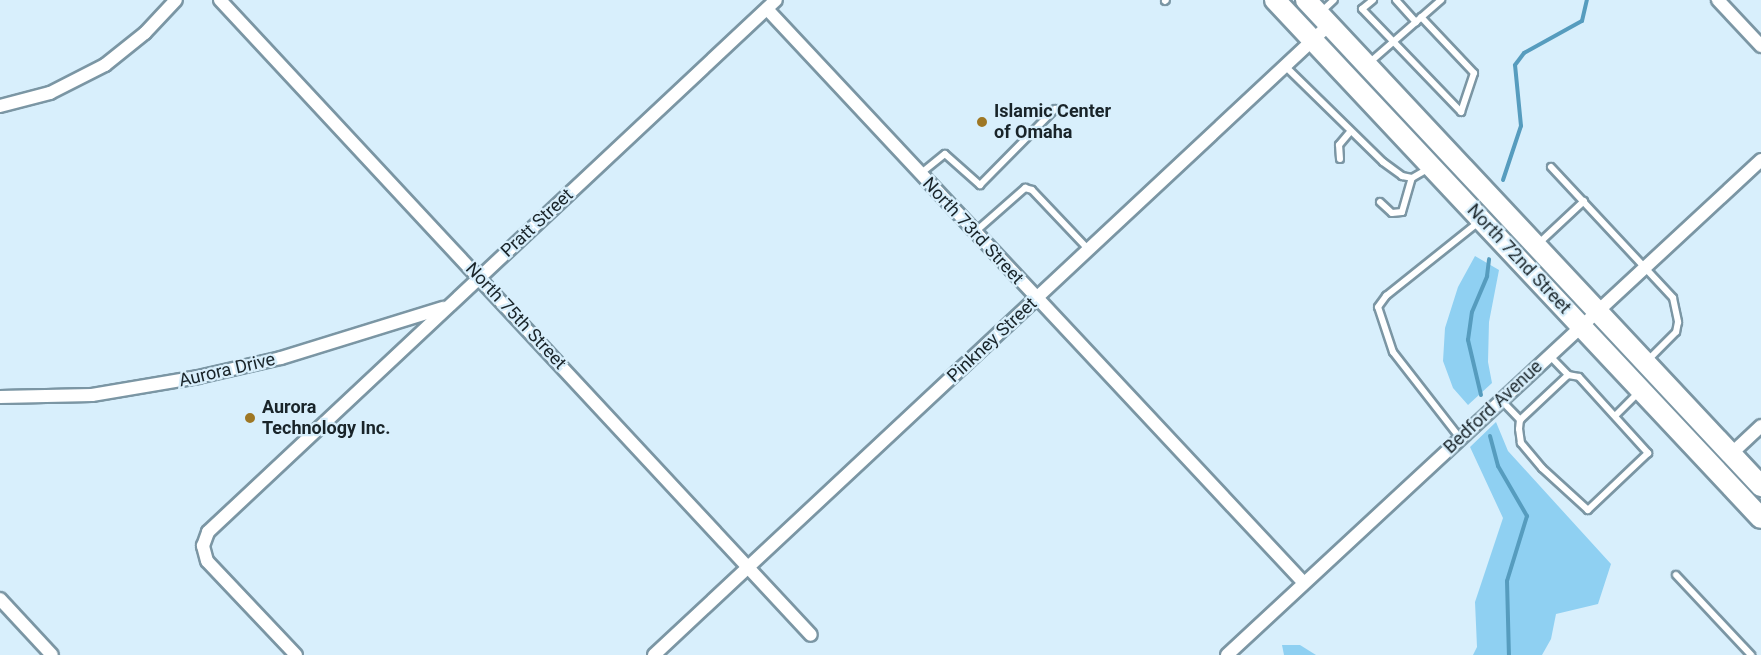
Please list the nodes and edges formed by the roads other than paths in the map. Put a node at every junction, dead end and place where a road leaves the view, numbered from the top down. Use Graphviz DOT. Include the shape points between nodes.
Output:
graph roads {
  1 [pos="176,0"];
  2 [pos="220,0"];
  3 [pos="1275,0"];
  4 [pos="1334,0"];
  5 [pos="1372,0"];
  6 [pos="1396,0"];
  7 [pos="1441,0"];
  8 [pos="1718,0"];
  9 [pos="772,4"];
  10 [pos="1318,13"];
  11 [pos="1419,20"];
  12 [pos="1312,40"];
  13 [pos="1393,42"];
  14 [pos="1761,46"];
  15 [pos="1367,65"];
  16 [pos="1284,66"];
  17 [pos="0,106"];
  18 [pos="1055,109"];
  19 [pos="1350,132"];
  20 [pos="1340,159"];
  21 [pos="1761,160"];
  22 [pos="1431,166"];
  23 [pos="1551,167"];
  24 [pos="920,174"];
  25 [pos="1412,178"];
  26 [pos="1584,201"];
  27 [pos="1380,202"];
  28 [pos="1482,219"];
  29 [pos="975,233"];
  30 [pos="1536,246"];
  31 [pos="1088,249"];
  32 [pos="1647,265"];
  33 [pos="480,277"];
  34 [pos="1036,298"];
  35 [pos="447,307"];
  36 [pos="1597,311"];
  37 [pos="1581,325"];
  38 [pos="1549,355"];
  39 [pos="1646,363"];
  40 [pos="1568,375"];
  41 [pos="1642,390"];
  42 [pos="0,397"];
  43 [pos="1501,400"];
  44 [pos="1616,415"];
  45 [pos="1520,420"];
  46 [pos="1761,426"];
  47 [pos="1460,438"];
  48 [pos="1731,454"];
  49 [pos="1761,486"];
  50 [pos="1761,518"];
  51 [pos="750,566"];
  52 [pos="1676,575"];
  53 [pos="1303,582"];
  54 [pos="0,599"];
  55 [pos="811,635"];
  56 [pos="52,655"];
  57 [pos="296,655"];
  58 [pos="654,655"];
  59 [pos="1227,655"];
  60 [pos="1751,655"];
  1 -- 17 [label="street" via="145,33 99,68 50,93"];
  2 -- 33 [label="street, North 75th Street"];
  3 -- 12 [label="main road, North 72nd Street"];
  4 -- 10 [label="lane"];
  5 -- 13 [label="lane" via="1362,9"];
  6 -- 11 [label="lane"];
  7 -- 11 [label="lane"];
  8 -- 14 [label="street"];
  9 -- 24 [label="street, North 73rd Street"];
  9 -- 33 [label="street, Pratt Street"];
  10 -- 12 [label="street, Pinkney Street"];
  10 -- 15 [label="main road, North 72nd Street"];
  11 -- 13 [label="lane"];
  11 -- 13 [label="lane" via="1474,73 1461,112"];
  12 -- 16 [label="street, Pinkney Street"];
  12 -- 22 [label="main road, North 72nd Street"];
  13 -- 15 [label="lane"];
  15 -- 30 [label="main road, North 72nd Street"];
  16 -- 19 [label="lane"];
  16 -- 31 [label="street, Pinkney Street"];
  18 -- 24 [label="lane" via="980,185 945,154"];
  19 -- 20 [label="lane" via="1339,145"];
  19 -- 25 [label="lane" via="1383,162 1402,176"];
  21 -- 32 [label="street, Bedford Avenue"];
  22 -- 25 [label="lane"];
  22 -- 28 [label="main road, North 72nd Street"];
  23 -- 26 [label="lane"];
  24 -- 29 [label="street, North 73rd Street"];
  25 -- 27 [label="lane" via="1402,212 1392,213"];
  26 -- 30 [label="lane"];
  26 -- 32 [label="lane"];
  28 -- 37 [label="main road, North 72nd Street"];
  28 -- 47 [label="lane" via="1386,296 1378,307 1393,352"];
  29 -- 31 [label="lane" via="1025,188 1032,190"];
  29 -- 34 [label="street, North 73rd Street"];
  30 -- 36 [label="main road, North 72nd Street"];
  31 -- 34 [label="street, Pinkney Street"];
  32 -- 36 [label="street, Bedford Avenue"];
  32 -- 39 [label="lane" via="1673,298 1678,322 1671,338"];
  33 -- 35 [label="street, Pratt Street"];
  33 -- 51 [label="street, North 75th Street"];
  34 -- 51 [label="street, Pinkney Street"];
  34 -- 53 [label="street, North 73rd Street"];
  35 -- 42 [label="street, Aurora Drive" via="281,357 198,377 92,395"];
  35 -- 57 [label="street, Pratt Street" via="208,532 203,550 207,561"];
  36 -- 37 [label="street, Bedford Avenue"];
  36 -- 39 [label="main road, North 72nd Street"];
  37 -- 38 [label="street, Bedford Avenue"];
  37 -- 41 [label="main road, North 72nd Street"];
  38 -- 40 [label="lane"];
  38 -- 43 [label="street, Bedford Avenue"];
  39 -- 48 [label="main road, North 72nd Street"];
  40 -- 44 [label="lane" via="1579,377"];
  40 -- 45 [label="lane"];
  41 -- 44 [label="lane"];
  41 -- 50 [label="main road, North 72nd Street"];
  43 -- 45 [label="lane"];
  43 -- 47 [label="street, Bedford Avenue"];
  44 -- 45 [label="lane" via="1648,453 1588,510 1521,443"];
  46 -- 48 [label="street"];
  47 -- 53 [label="street, Bedford Avenue"];
  48 -- 49 [label="main road, North 72nd Street"];
  51 -- 55 [label="street, North 75th Street"];
  51 -- 58 [label="street, Pinkney Street"];
  52 -- 60 [label="lane"];
  53 -- 59 [label="street, Bedford Avenue"];
  54 -- 56 [label="street"];
}
